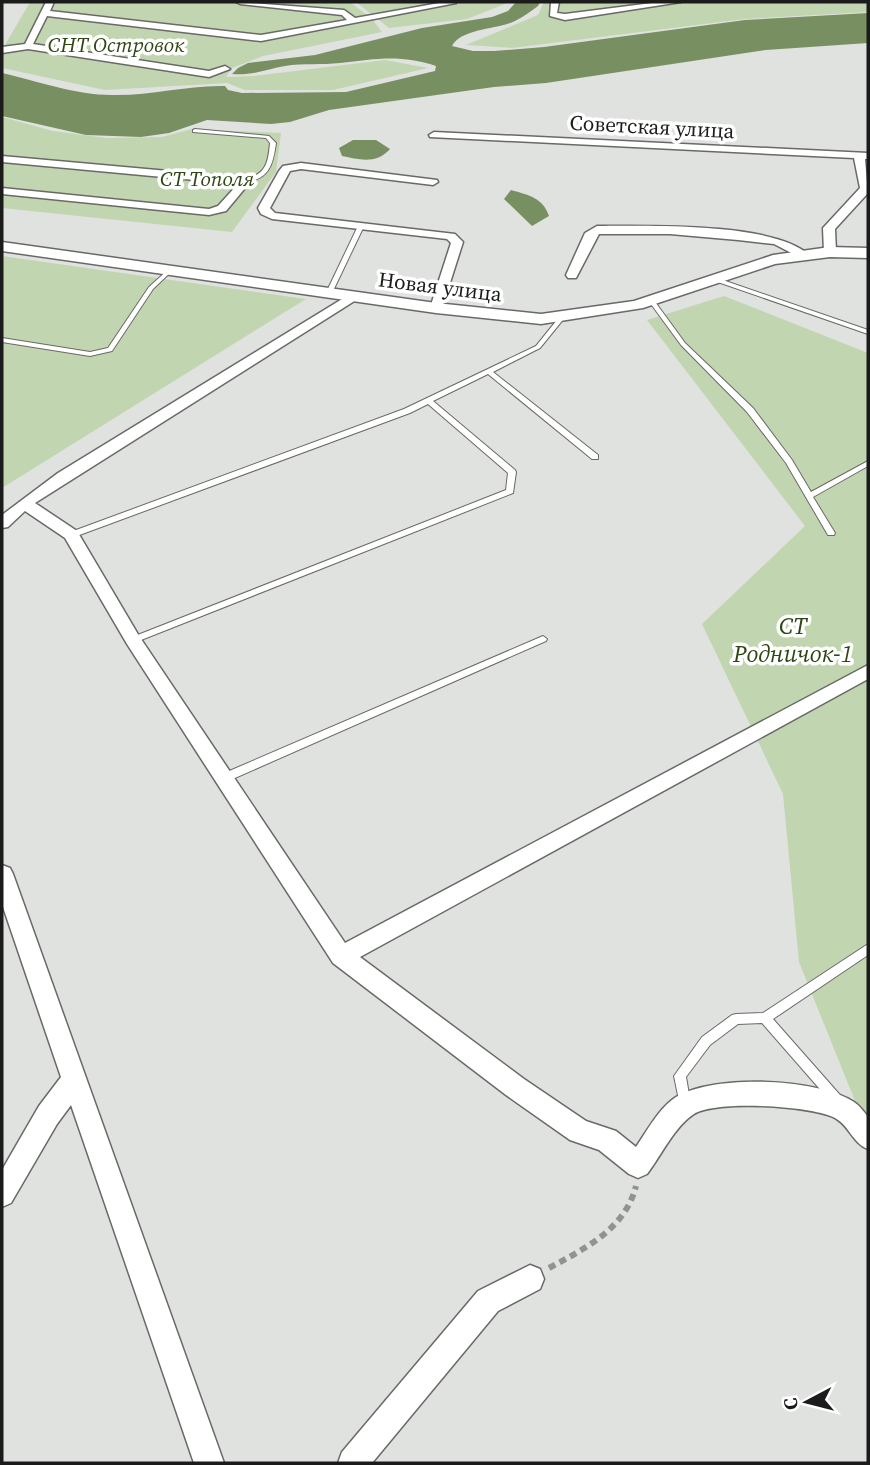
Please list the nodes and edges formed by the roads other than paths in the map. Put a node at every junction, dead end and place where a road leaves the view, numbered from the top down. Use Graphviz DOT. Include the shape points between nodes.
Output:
graph roads {
  1 [pos="50,2"];
  2 [pos="240,2"];
  3 [pos="555,2"];
  4 [pos="677,2"];
  5 [pos="454,4"];
  6 [pos="44,13"];
  7 [pos="353,21"];
  8 [pos="28,46"];
  9 [pos="2,50"];
  10 [pos="225,69"];
  11 [pos="195,131"];
  12 [pos="433,135"];
  13 [pos="864,156"];
  14 [pos="2,159"];
  15 [pos="246,181"];
  16 [pos="433,182"];
  17 [pos="2,191"];
  18 [pos="361,226"];
  19 [pos="2,246"];
  20 [pos="830,252"];
  21 [pos="868,253"];
  22 [pos="803,255"];
  23 [pos="170,270"];
  24 [pos="572,275"];
  25 [pos="711,278"];
  26 [pos="329,293"];
  27 [pos="352,297"];
  28 [pos="651,300"];
  29 [pos="436,308"];
  30 [pos="563,316"];
  31 [pos="868,332"];
  32 [pos="2,340"];
  33 [pos="489,372"];
  34 [pos="429,401"];
  35 [pos="595,457"];
  36 [pos="868,463"];
  37 [pos="809,496"];
  38 [pos="24,503"];
  39 [pos="2,523"];
  40 [pos="831,533"];
  41 [pos="71,535"];
  42 [pos="543,639"];
  43 [pos="133,640"];
  44 [pos="868,671"];
  45 [pos="224,778"];
  46 [pos="2,874"];
  47 [pos="868,949"];
  48 [pos="341,956"];
  49 [pos="765,1018"];
  50 [pos="75,1079"];
  51 [pos="684,1106"];
  52 [pos="845,1110"];
  53 [pos="868,1137"];
  54 [pos="2,1194"];
  55 [pos="530,1279"];
  56 [pos="209,1463"];
  57 [pos="353,1463"];
  1 -- 6 [label="street"];
  2 -- 7 [label="street" via="344,13"];
  3 -- 4 [label="street" via="553,14 565,17"];
  5 -- 7 [label="street"];
  6 -- 7 [label="street" via="250,38"];
  6 -- 8 [label="street"];
  8 -- 9 [label="street"];
  8 -- 10 [label="street" via="209,74"];
  11 -- 15 [label="lane" via="267,136 273,142 270,167 258,179"];
  12 -- 13 [label="street, Советская улица"];
  13 -- 20 [label="street" via="866,189 829,228"];
  14 -- 15 [label="street"];
  15 -- 17 [label="street" via="222,209 209,212"];
  16 -- 18 [label="street" via="301,166 283,173 264,208 272,216"];
  18 -- 26 [label="lane"];
  18 -- 29 [label="street" via="442,233 455,239"];
  19 -- 23 [label="street, Новая улица"];
  20 -- 21 [label="street, Новая улица"];
  20 -- 22 [label="street, Новая улица"];
  22 -- 24 [label="street" via="777,241 738,236 597,230 591,233"];
  22 -- 25 [label="street, Новая улица"];
  23 -- 26 [label="street, Новая улица"];
  23 -- 32 [label="lane" via="152,288 110,350 90,354"];
  25 -- 28 [label="street, Новая улица"];
  25 -- 31 [label="lane"];
  26 -- 27 [label="street, Новая улица"];
  27 -- 29 [label="street, Новая улица"];
  27 -- 38 [label="street"];
  28 -- 30 [label="street, Новая улица"];
  28 -- 37 [label="lane" via="683,344 750,410"];
  29 -- 30 [label="street, Новая улица" via="514,318"];
  30 -- 33 [label="lane" via="538,347"];
  33 -- 34 [label="lane"];
  33 -- 35 [label="lane"];
  34 -- 41 [label="lane"];
  34 -- 43 [label="lane" via="512,472 510,491"];
  36 -- 37 [label="lane"];
  37 -- 40 [label="lane"];
  38 -- 39 [label="street"];
  38 -- 41 [label="street"];
  41 -- 43 [label="street"];
  42 -- 45 [label="lane"];
  43 -- 45 [label="street"];
  44 -- 48 [label="street"];
  45 -- 48 [label="street"];
  46 -- 50 [label="street"];
  47 -- 49 [label="lane"];
  48 -- 51 [label="street" via="515,1087 579,1131 607,1140 638,1165"];
  49 -- 51 [label="lane" via="736,1018 706,1041 680,1076"];
  49 -- 52 [label="lane"];
  50 -- 54 [label="street" via="53,1107"];
  50 -- 56 [label="street"];
  51 -- 52 [label="street" via="706,1098 744,1094 783,1096"];
  52 -- 53 [label="street"];
  55 -- 57 [label="street" via="488,1301"];
}
